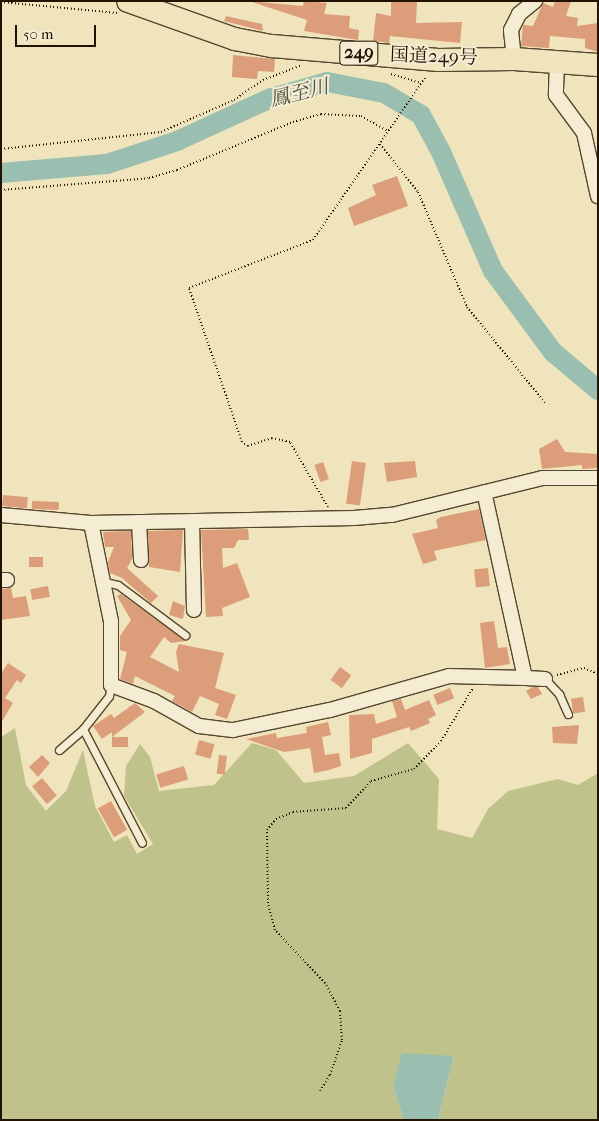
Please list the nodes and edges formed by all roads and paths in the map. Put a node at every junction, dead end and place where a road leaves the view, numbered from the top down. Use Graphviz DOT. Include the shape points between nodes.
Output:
graph roads {
  1 [pos="535,1"];
  2 [pos="1,2"];
  3 [pos="126,8"];
  4 [pos="514,59"];
  5 [pos="438,60"];
  6 [pos="557,61"];
  7 [pos="310,64"];
  8 [pos="598,65"];
  9 [pos="390,73"];
  10 [pos="421,83"];
  11 [pos="388,131"];
  12 [pos="380,144"];
  13 [pos="1,149"];
  14 [pos="1,190"];
  15 [pos="598,196"];
  16 [pos="545,404"];
  17 [pos="598,478"];
  18 [pos="484,492"];
  19 [pos="1,516"];
  20 [pos="334,519"];
  21 [pos="192,521"];
  22 [pos="139,522"];
  23 [pos="91,523"];
  24 [pos="141,560"];
  25 [pos="105,582"];
  26 [pos="194,610"];
  27 [pos="184,634"];
  28 [pos="598,674"];
  29 [pos="479,677"];
  30 [pos="526,678"];
  31 [pos="545,679"];
  32 [pos="111,685"];
  33 [pos="568,714"];
  34 [pos="84,729"];
  35 [pos="59,750"];
  36 [pos="142,843"];
  37 [pos="320,1091"];
  1 -- 4 [label="street" via="520,14 512,30"];
  2 -- 3 [label="path"];
  3 -- 5 [label="highway, 国道249号 / 249" via="235,39 272,46"];
  4 -- 5 [label="highway, 国道249号 / 249"];
  4 -- 6 [label="highway, 国道249号 / 249"];
  5 -- 10 [label="path"];
  6 -- 8 [label="highway, 国道249号 / 249"];
  6 -- 15 [label="street" via="556,95 584,133"];
  7 -- 13 [label="path" via="263,80 234,100 161,132"];
  9 -- 10 [label="path"];
  10 -- 11 [label="path"];
  11 -- 12 [label="path"];
  11 -- 14 [label="path" via="361,116 321,114 149,178"];
  12 -- 16 [label="path" via="418,192 468,307"];
  12 -- 20 [label="path" via="313,240 191,284 188,290 242,442 248,446 272,438 290,442"];
  17 -- 18 [label="street" via="544,478"];
  18 -- 20 [label="street" via="392,515"];
  18 -- 30 [label="street"];
  19 -- 23 [label="street"];
  20 -- 21 [label="street"];
  21 -- 22 [label="street"];
  21 -- 26 [label="street"];
  22 -- 23 [label="street"];
  22 -- 24 [label="street"];
  23 -- 25 [label="street"];
  25 -- 27 [label="lane" via="118,585"];
  25 -- 32 [label="street" via="111,621"];
  28 -- 31 [label="path" via="573,668"];
  29 -- 30 [label="street"];
  29 -- 32 [label="street" via="431,680 330,710 233,730 199,726 154,701"];
  29 -- 37 [label="path" via="441,741 414,769 371,781 346,808 293,812 276,820 267,830 268,903 275,930 325,983 340,1011 342,1040"];
  30 -- 31 [label="street"];
  31 -- 33 [label="lane" via="559,694"];
  32 -- 34 [label="lane" via="108,696"];
  34 -- 35 [label="lane"];
  34 -- 36 [label="lane"];
}
